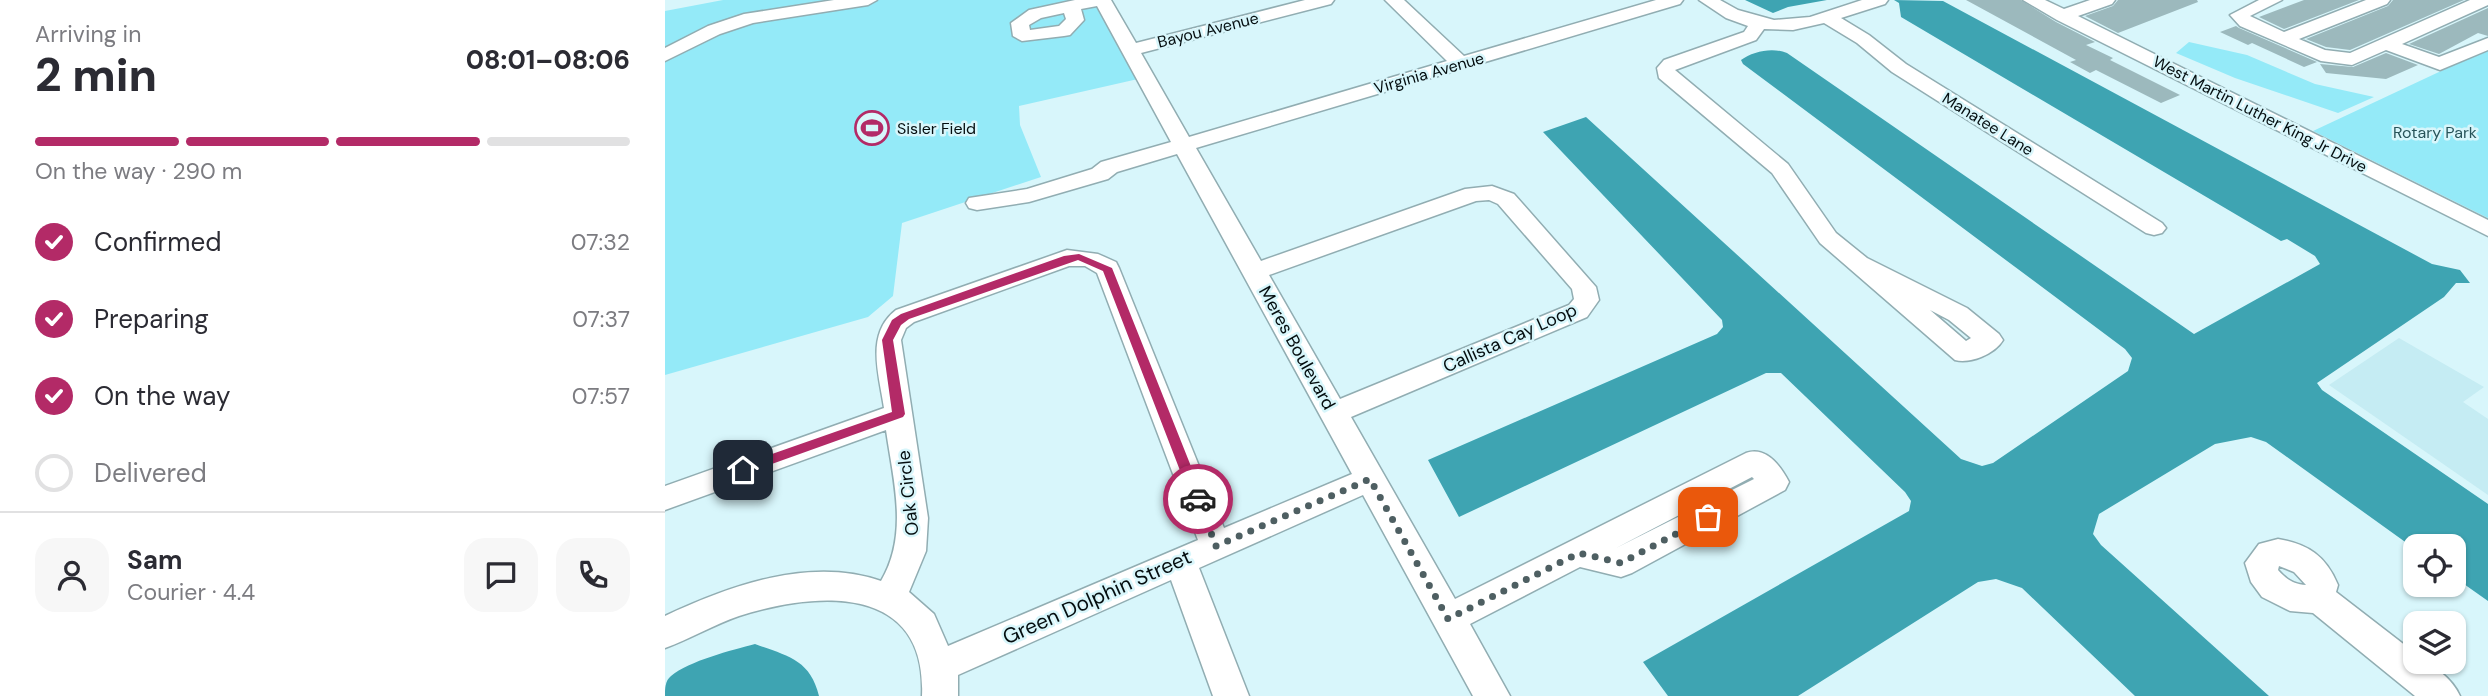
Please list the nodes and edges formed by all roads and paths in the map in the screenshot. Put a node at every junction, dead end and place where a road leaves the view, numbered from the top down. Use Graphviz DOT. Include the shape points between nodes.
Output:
graph roads {
  1 [pos="868,0"];
  2 [pos="1100,0"];
  3 [pos="1325,0"];
  4 [pos="1394,0"];
  5 [pos="1674,0"];
  6 [pos="1708,0"];
  7 [pos="1879,0"];
  8 [pos="2032,0"];
  9 [pos="2106,0"];
  10 [pos="2273,0"];
  11 [pos="2381,0"];
  12 [pos="2484,0"];
  13 [pos="1071,6"];
  14 [pos="2063,16"];
  15 [pos="1826,17"];
  16 [pos="1758,25"];
  17 [pos="2284,38"];
  18 [pos="2488,43"];
  19 [pos="2386,44"];
  20 [pos="1132,50"];
  21 [pos="665,54"];
  22 [pos="1461,64"];
  23 [pos="1184,145"];
  24 [pos="977,203"];
  25 [pos="2154,228"];
  26 [pos="2488,229"];
  27 [pos="1857,263"];
  28 [pos="1254,272"];
  29 [pos="1333,413"];
  30 [pos="899,414"];
  31 [pos="1370,479"];
  32 [pos="665,498"];
  33 [pos="1216,546"];
  34 [pos="1579,553"];
  35 [pos="1180,561"];
  36 [pos="889,597"];
  37 [pos="2318,597"];
  38 [pos="1448,619"];
  39 [pos="665,633"];
  40 [pos="940,681"];
  41 [pos="1231,696"];
  42 [pos="1492,696"];
  43 [pos="2442,696"];
  1 -- 21 [label="street" via="750,18"];
  2 -- 13 [label="street"];
  2 -- 20 [label="street, Meres Boulevard"];
  3 -- 20 [label="street, Bayou Avenue"];
  4 -- 22 [label="street"];
  5 -- 22 [label="street, Virginia Avenue"];
  6 -- 16 [label="street"];
  7 -- 15 [label="street"];
  8 -- 14 [label="street, West Martin Luther King Jr Drive"];
  9 -- 14 [label="street"];
  10 -- 17 [label="street" via="2239,15"];
  11 -- 17 [label="street"];
  12 -- 19 [label="street"];
  14 -- 26 [label="street, West Martin Luther King Jr Drive"];
  15 -- 16 [label="street" via="1794,26"];
  15 -- 25 [label="street, Manatee Lane"];
  16 -- 27 [label="street" via="1750,36 1671,64 1665,74 1780,169 1828,239"];
  17 -- 19 [label="street" via="2326,57 2346,59"];
  18 -- 19 [label="street" via="2440,64"];
  20 -- 23 [label="street, Meres Boulevard"];
  22 -- 23 [label="street, Virginia Avenue"];
  23 -- 24 [label="street, Virginia Avenue" via="1029,195"];
  23 -- 28 [label="street, Meres Boulevard"];
  27 -- 27 [label="street" via="1958,314 1990,340 1964,353"];
  28 -- 29 [label="street, Meres Boulevard"];
  28 -- 29 [label="street, Callista Cay Loop" via="1484,192 1506,199 1584,287 1587,300 1578,311"];
  29 -- 31 [label="street, Meres Boulevard"];
  30 -- 32 [label="street"];
  30 -- 33 [label="street, Oak Circle" via="888,340 896,323 1067,258 1090,259 1107,268"];
  30 -- 36 [label="street, Oak Circle" via="913,546"];
  31 -- 33 [label="street, Green Dolphin Street"];
  31 -- 38 [label="street, Meres Boulevard"];
  33 -- 35 [label="street, Green Dolphin Street"];
  34 -- 34 [label="street" via="1756,461 1774,482 1621,563"];
  34 -- 38 [label="street"];
  35 -- 40 [label="street, Green Dolphin Street"];
  35 -- 41 [label="street"];
  36 -- 39 [label="street" via="858,587 781,589 737,600"];
  36 -- 40 [label="street" via="913,614 930,637"];
  37 -- 43 [label="street"];
  38 -- 42 [label="street, Meres Boulevard"];
}
